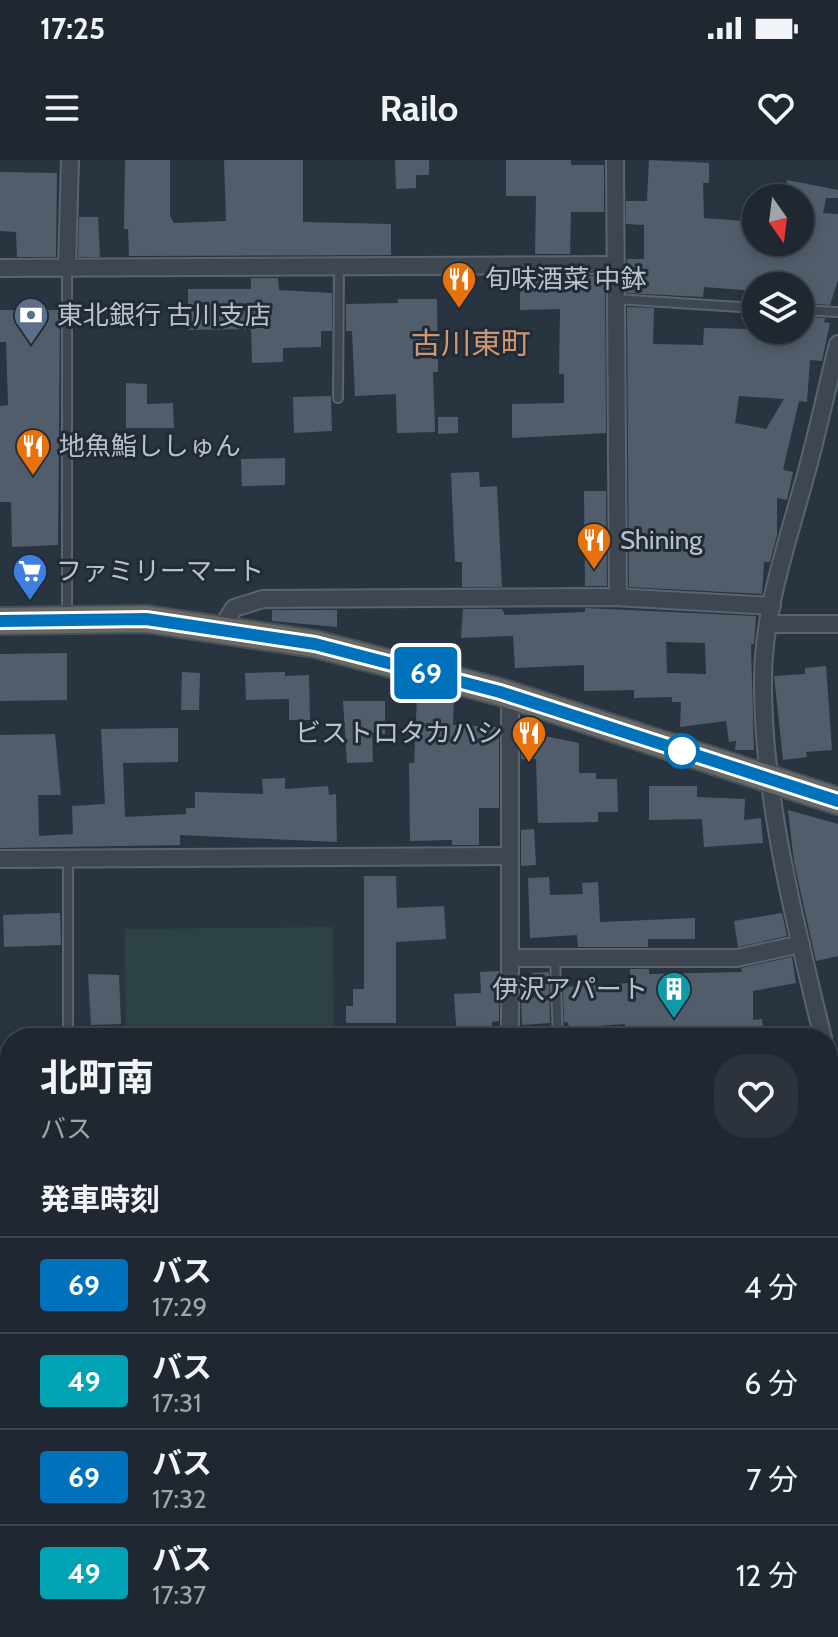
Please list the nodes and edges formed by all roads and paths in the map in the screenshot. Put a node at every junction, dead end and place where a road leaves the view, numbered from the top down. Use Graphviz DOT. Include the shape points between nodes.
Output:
graph roads {
  1 [pos="70,160"];
  2 [pos="615,160"];
  3 [pos="615,265"];
  4 [pos="339,267"];
  5 [pos="0,268"];
  6 [pos="67,268"];
  7 [pos="615,299"];
  8 [pos="742,307"];
  9 [pos="814,311"];
  10 [pos="838,312"];
  11 [pos="838,344"];
  12 [pos="338,398"];
  13 [pos="618,597"];
  14 [pos="772,606"];
  15 [pos="67,619"];
  16 [pos="0,621"];
  17 [pos="768,624"];
  18 [pos="838,624"];
  19 [pos="220,630"];
  20 [pos="510,695"];
  21 [pos="772,780"];
  22 [pos="838,801"];
  23 [pos="509,856"];
  24 [pos="0,859"];
  25 [pos="68,859"];
  26 [pos="801,944"];
  27 [pos="511,958"];
  28 [pos="555,958"];
  29 [pos="68,1028"];
  30 [pos="510,1028"];
  31 [pos="558,1028"];
  32 [pos="821,1028"];
  1 -- 6 [label="street"];
  2 -- 3 [label="street"];
  3 -- 4 [label="street"];
  3 -- 7 [label="street"];
  4 -- 6 [label="street"];
  4 -- 12 [label="lane"];
  5 -- 6 [label="street"];
  6 -- 15 [label="lane"];
  7 -- 8 [label="lane"];
  7 -- 13 [label="street"];
  9 -- 10 [label="lane"];
  11 -- 14 [label="street"];
  13 -- 14 [label="street"];
  13 -- 19 [label="street" via="263,599 234,608"];
  14 -- 17 [label="street"];
  15 -- 16 [label="highway"];
  15 -- 19 [label="highway" via="146,619"];
  17 -- 18 [label="street"];
  17 -- 21 [label="street" via="763,680"];
  19 -- 20 [label="highway" via="315,644"];
  20 -- 21 [label="highway"];
  20 -- 23 [label="street"];
  21 -- 22 [label="highway"];
  21 -- 26 [label="street"];
  23 -- 25 [label="street"];
  23 -- 27 [label="street"];
  24 -- 25 [label="street"];
  25 -- 29 [label="lane"];
  26 -- 28 [label="street" via="737,958"];
  26 -- 32 [label="street"];
  27 -- 28 [label="street"];
  27 -- 30 [label="street"];
  28 -- 31 [label="lane"];
}
